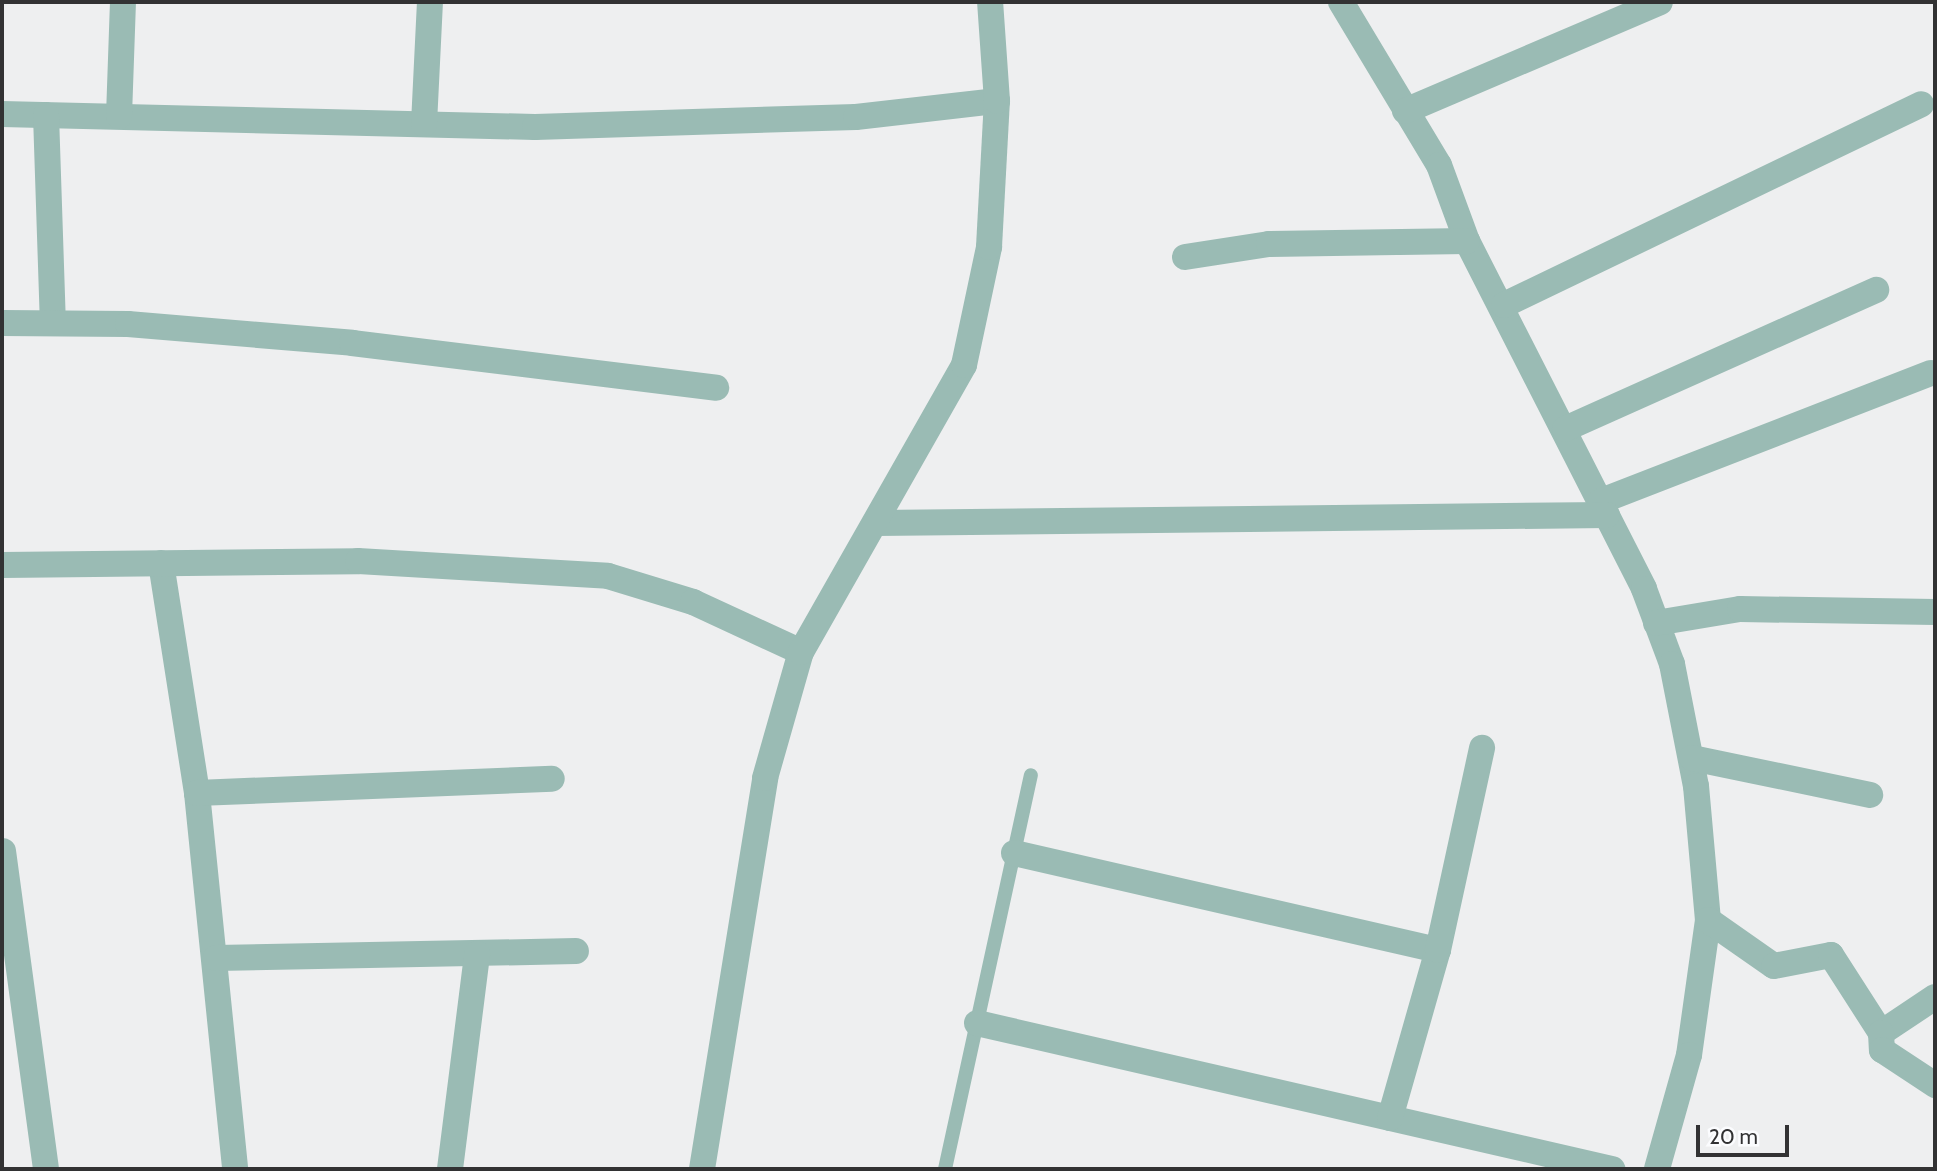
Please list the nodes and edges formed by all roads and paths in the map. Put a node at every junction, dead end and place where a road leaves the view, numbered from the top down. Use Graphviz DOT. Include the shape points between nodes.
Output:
graph roads {
  1 [pos="123,2"];
  2 [pos="430,2"];
  3 [pos="990,2"];
  4 [pos="1341,2"];
  5 [pos="1660,2"];
  6 [pos="997,101"];
  7 [pos="1921,104"];
  8 [pos="1405,111"];
  9 [pos="2,114"];
  10 [pos="47,115"];
  11 [pos="119,116"];
  12 [pos="424,124"];
  13 [pos="1467,241"];
  14 [pos="1185,257"];
  15 [pos="1876,290"];
  16 [pos="1504,305"];
  17 [pos="2,323"];
  18 [pos="53,323"];
  19 [pos="1931,373"];
  20 [pos="716,388"];
  21 [pos="1565,429"];
  22 [pos="1604,508"];
  23 [pos="876,523"];
  24 [pos="161,563"];
  25 [pos="2,565"];
  26 [pos="1935,612"];
  27 [pos="1656,624"];
  28 [pos="801,653"];
  29 [pos="1482,748"];
  30 [pos="1692,758"];
  31 [pos="1031,775"];
  32 [pos="552,779"];
  33 [pos="197,793"];
  34 [pos="1870,795"];
  35 [pos="4,851"];
  36 [pos="1014,853"];
  37 [pos="1708,920"];
  38 [pos="1438,950"];
  39 [pos="576,951"];
  40 [pos="477,954"];
  41 [pos="216,958"];
  42 [pos="1935,997"];
  43 [pos="10,998"];
  44 [pos="977,1023"];
  45 [pos="1881,1033"];
  46 [pos="1935,1086"];
  47 [pos="1390,1118"];
  48 [pos="46,1169"];
  49 [pos="235,1169"];
  50 [pos="450,1169"];
  51 [pos="702,1169"];
  52 [pos="945,1169"];
  53 [pos="1612,1169"];
  54 [pos="1657,1169"];
  1 -- 11 [label="street"];
  2 -- 12 [label="street"];
  3 -- 6 [label="street"];
  4 -- 8 [label="street"];
  5 -- 8 [label="street"];
  6 -- 12 [label="street" via="856,117 535,127"];
  6 -- 23 [label="street" via="989,247 964,365"];
  7 -- 16 [label="street"];
  8 -- 13 [label="street" via="1439,165"];
  9 -- 10 [label="street"];
  10 -- 11 [label="street"];
  10 -- 18 [label="street"];
  11 -- 12 [label="street"];
  13 -- 14 [label="street" via="1269,244"];
  13 -- 16 [label="street"];
  15 -- 21 [label="street"];
  16 -- 21 [label="street"];
  17 -- 18 [label="street"];
  18 -- 20 [label="street" via="352,344"];
  19 -- 22 [label="street"];
  21 -- 22 [label="street"];
  22 -- 23 [label="street"];
  22 -- 27 [label="street"];
  23 -- 28 [label="street"];
  24 -- 25 [label="street"];
  24 -- 28 [label="street" via="358,561 608,576 693,602"];
  24 -- 33 [label="street"];
  26 -- 27 [label="street" via="1740,609"];
  27 -- 30 [label="street"];
  28 -- 51 [label="street" via="765,778"];
  29 -- 38 [label="street"];
  30 -- 34 [label="street"];
  30 -- 37 [label="street"];
  31 -- 36 [label="lane"];
  32 -- 33 [label="street"];
  33 -- 41 [label="street"];
  35 -- 43 [label="street"];
  36 -- 38 [label="street"];
  36 -- 44 [label="lane"];
  37 -- 45 [label="street" via="1774,966 1831,955"];
  37 -- 54 [label="street" via="1692,1042"];
  38 -- 47 [label="street"];
  39 -- 40 [label="street"];
  40 -- 41 [label="street"];
  40 -- 50 [label="street"];
  41 -- 49 [label="street"];
  42 -- 45 [label="street"];
  43 -- 48 [label="street"];
  44 -- 47 [label="street"];
  44 -- 52 [label="lane"];
  45 -- 46 [label="street" via="1882,1050"];
  47 -- 53 [label="street"];
}
